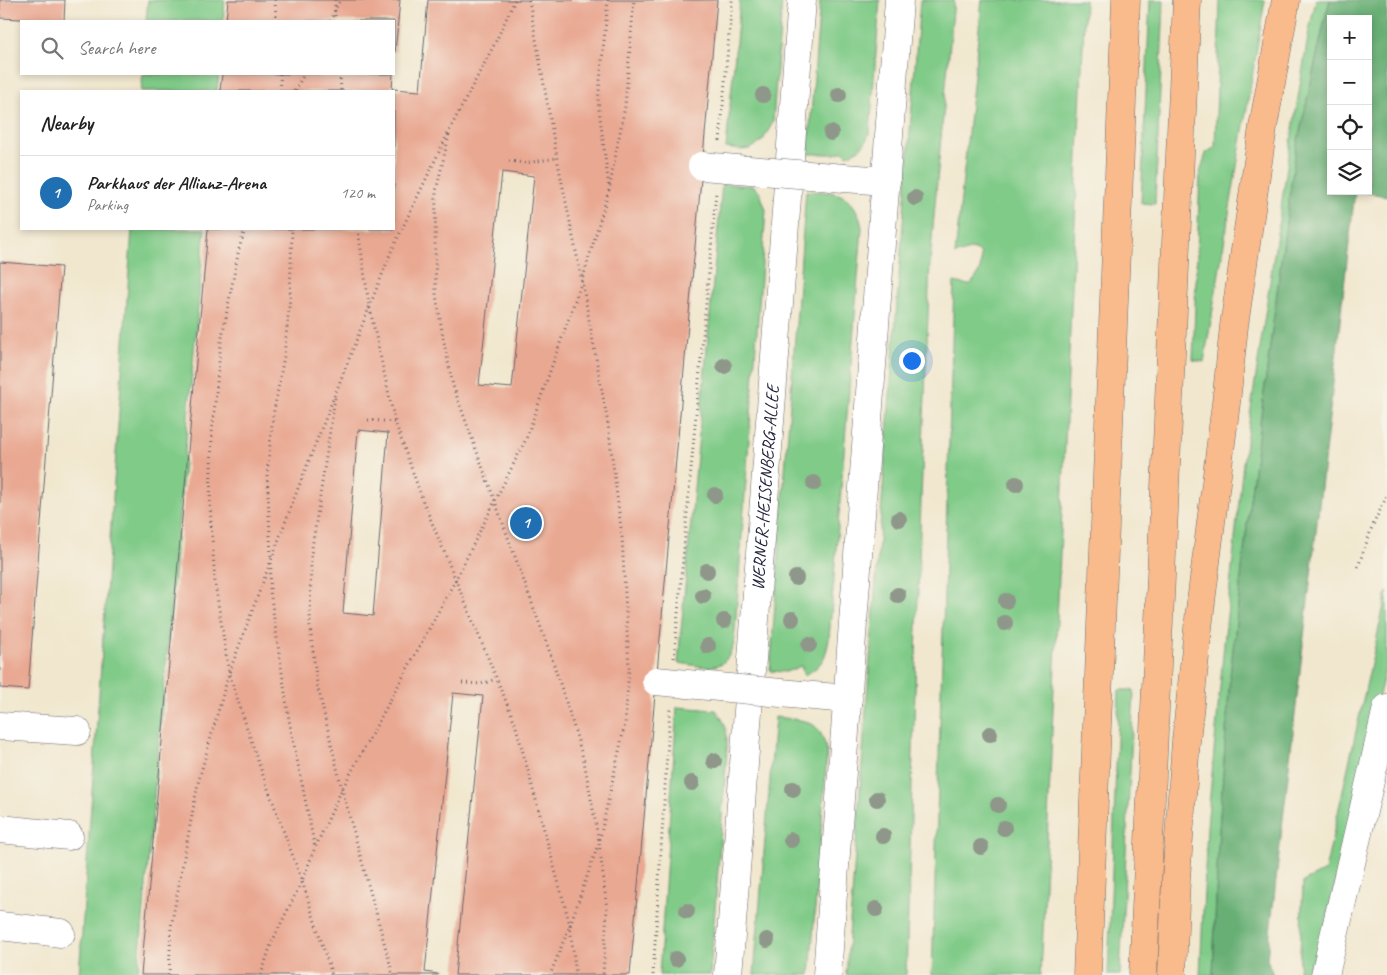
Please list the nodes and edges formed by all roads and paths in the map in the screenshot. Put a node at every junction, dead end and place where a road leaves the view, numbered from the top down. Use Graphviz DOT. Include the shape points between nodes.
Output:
graph roads {
  1 [pos="275,0"];
  2 [pos="334,0"];
  3 [pos="340,0"];
  4 [pos="515,0"];
  5 [pos="529,0"];
  6 [pos="608,0"];
  7 [pos="634,0"];
  8 [pos="732,0"];
  9 [pos="802,0"];
  10 [pos="899,0"];
  11 [pos="1126,0"];
  12 [pos="1187,0"];
  13 [pos="1286,0"];
  14 [pos="334,12"];
  15 [pos="276,20"];
  16 [pos="330,20"];
  17 [pos="335,20"];
  18 [pos="280,75"];
  19 [pos="303,75"];
  20 [pos="340,75"];
  21 [pos="281,90"];
  22 [pos="296,90"];
  23 [pos="342,90"];
  24 [pos="450,130"];
  25 [pos="557,158"];
  26 [pos="509,161"];
  27 [pos="713,166"];
  28 [pos="886,181"];
  29 [pos="610,190"];
  30 [pos="246,230"];
  31 [pos="292,230"];
  32 [pos="358,230"];
  33 [pos="582,281"];
  34 [pos="369,305"];
  35 [pos="336,390"];
  36 [pos="368,420"];
  37 [pos="395,422"];
  38 [pos="1387,496"];
  39 [pos="494,503"];
  40 [pos="271,560"];
  41 [pos="1358,567"];
  42 [pos="455,581"];
  43 [pos="665,672"];
  44 [pos="229,673"];
  45 [pos="496,679"];
  46 [pos="462,683"];
  47 [pos="848,698"];
  48 [pos="670,705"];
  49 [pos="1387,708"];
  50 [pos="0,726"];
  51 [pos="77,731"];
  52 [pos="342,789"];
  53 [pos="0,829"];
  54 [pos="69,836"];
  55 [pos="599,842"];
  56 [pos="315,848"];
  57 [pos="302,881"];
  58 [pos="570,925"];
  59 [pos="0,926"];
  60 [pos="61,933"];
  61 [pos="169,975"];
  62 [pos="261,975"];
  63 [pos="332,975"];
  64 [pos="393,975"];
  65 [pos="550,975"];
  66 [pos="576,975"];
  67 [pos="603,975"];
  68 [pos="653,975"];
  69 [pos="728,975"];
  70 [pos="827,975"];
  71 [pos="1087,975"];
  72 [pos="1143,975"];
  73 [pos="1172,975"];
  74 [pos="1325,975"];
  1 -- 15 [label="path"];
  2 -- 14 [label="path"];
  3 -- 14 [label="path"];
  4 -- 24 [label="path"];
  5 -- 25 [label="path"];
  6 -- 29 [label="path" via="598,102"];
  7 -- 29 [label="path" via="625,106"];
  8 -- 27 [label="path"];
  9 -- 69 [label="street, WERNER-HEISENBERG-ALLEE"];
  10 -- 28 [label="street"];
  11 -- 71 [label="highway"];
  12 -- 72 [label="highway"];
  13 -- 73 [label="highway" via="1263,127 1234,326 1200,610 1186,741"];
  14 -- 16 [label="path"];
  14 -- 17 [label="path"];
  18 -- 21 [label="path"];
  19 -- 22 [label="path"];
  20 -- 23 [label="path"];
  24 -- 34 [label="path"];
  24 -- 39 [label="path" via="436,191 436,295 453,386"];
  25 -- 26 [label="path" via="526,163"];
  25 -- 33 [label="path"];
  27 -- 28 [label="street, bridge"];
  27 -- 43 [label="path"];
  28 -- 47 [label="street"];
  29 -- 33 [label="path"];
  30 -- 44 [label="path" via="221,342 212,434 210,505 215,583"];
  31 -- 40 [label="path" via="284,356 267,474"];
  32 -- 34 [label="path"];
  33 -- 39 [label="path" via="526,439"];
  33 -- 55 [label="path" via="608,424 622,536 629,669 625,724"];
  34 -- 35 [label="path"];
  34 -- 37 [label="path"];
  35 -- 40 [label="path"];
  35 -- 52 [label="path" via="311,555 310,627 317,684"];
  36 -- 37 [label="path"];
  37 -- 42 [label="path"];
  38 -- 41 [label="path"];
  39 -- 42 [label="path"];
  39 -- 55 [label="path" via="568,708 584,761"];
  40 -- 44 [label="path"];
  40 -- 56 [label="path" via="270,591 289,720"];
  42 -- 45 [label="path"];
  42 -- 52 [label="path"];
  43 -- 47 [label="street, bridge" via="802,695"];
  44 -- 57 [label="path"];
  44 -- 61 [label="path" via="198,783 171,927"];
  45 -- 46 [label="path" via="480,684"];
  45 -- 58 [label="path" via="515,723"];
  47 -- 70 [label="street"];
  48 -- 68 [label="path"];
  49 -- 74 [label="street"];
  50 -- 51 [label="street"];
  52 -- 56 [label="path"];
  52 -- 64 [label="path"];
  53 -- 54 [label="street"];
  55 -- 58 [label="path"];
  55 -- 67 [label="path" via="606,909"];
  56 -- 57 [label="path"];
  57 -- 62 [label="path" via="271,944"];
  57 -- 63 [label="path"];
  58 -- 65 [label="path"];
  58 -- 66 [label="path"];
  59 -- 60 [label="street"];
}
